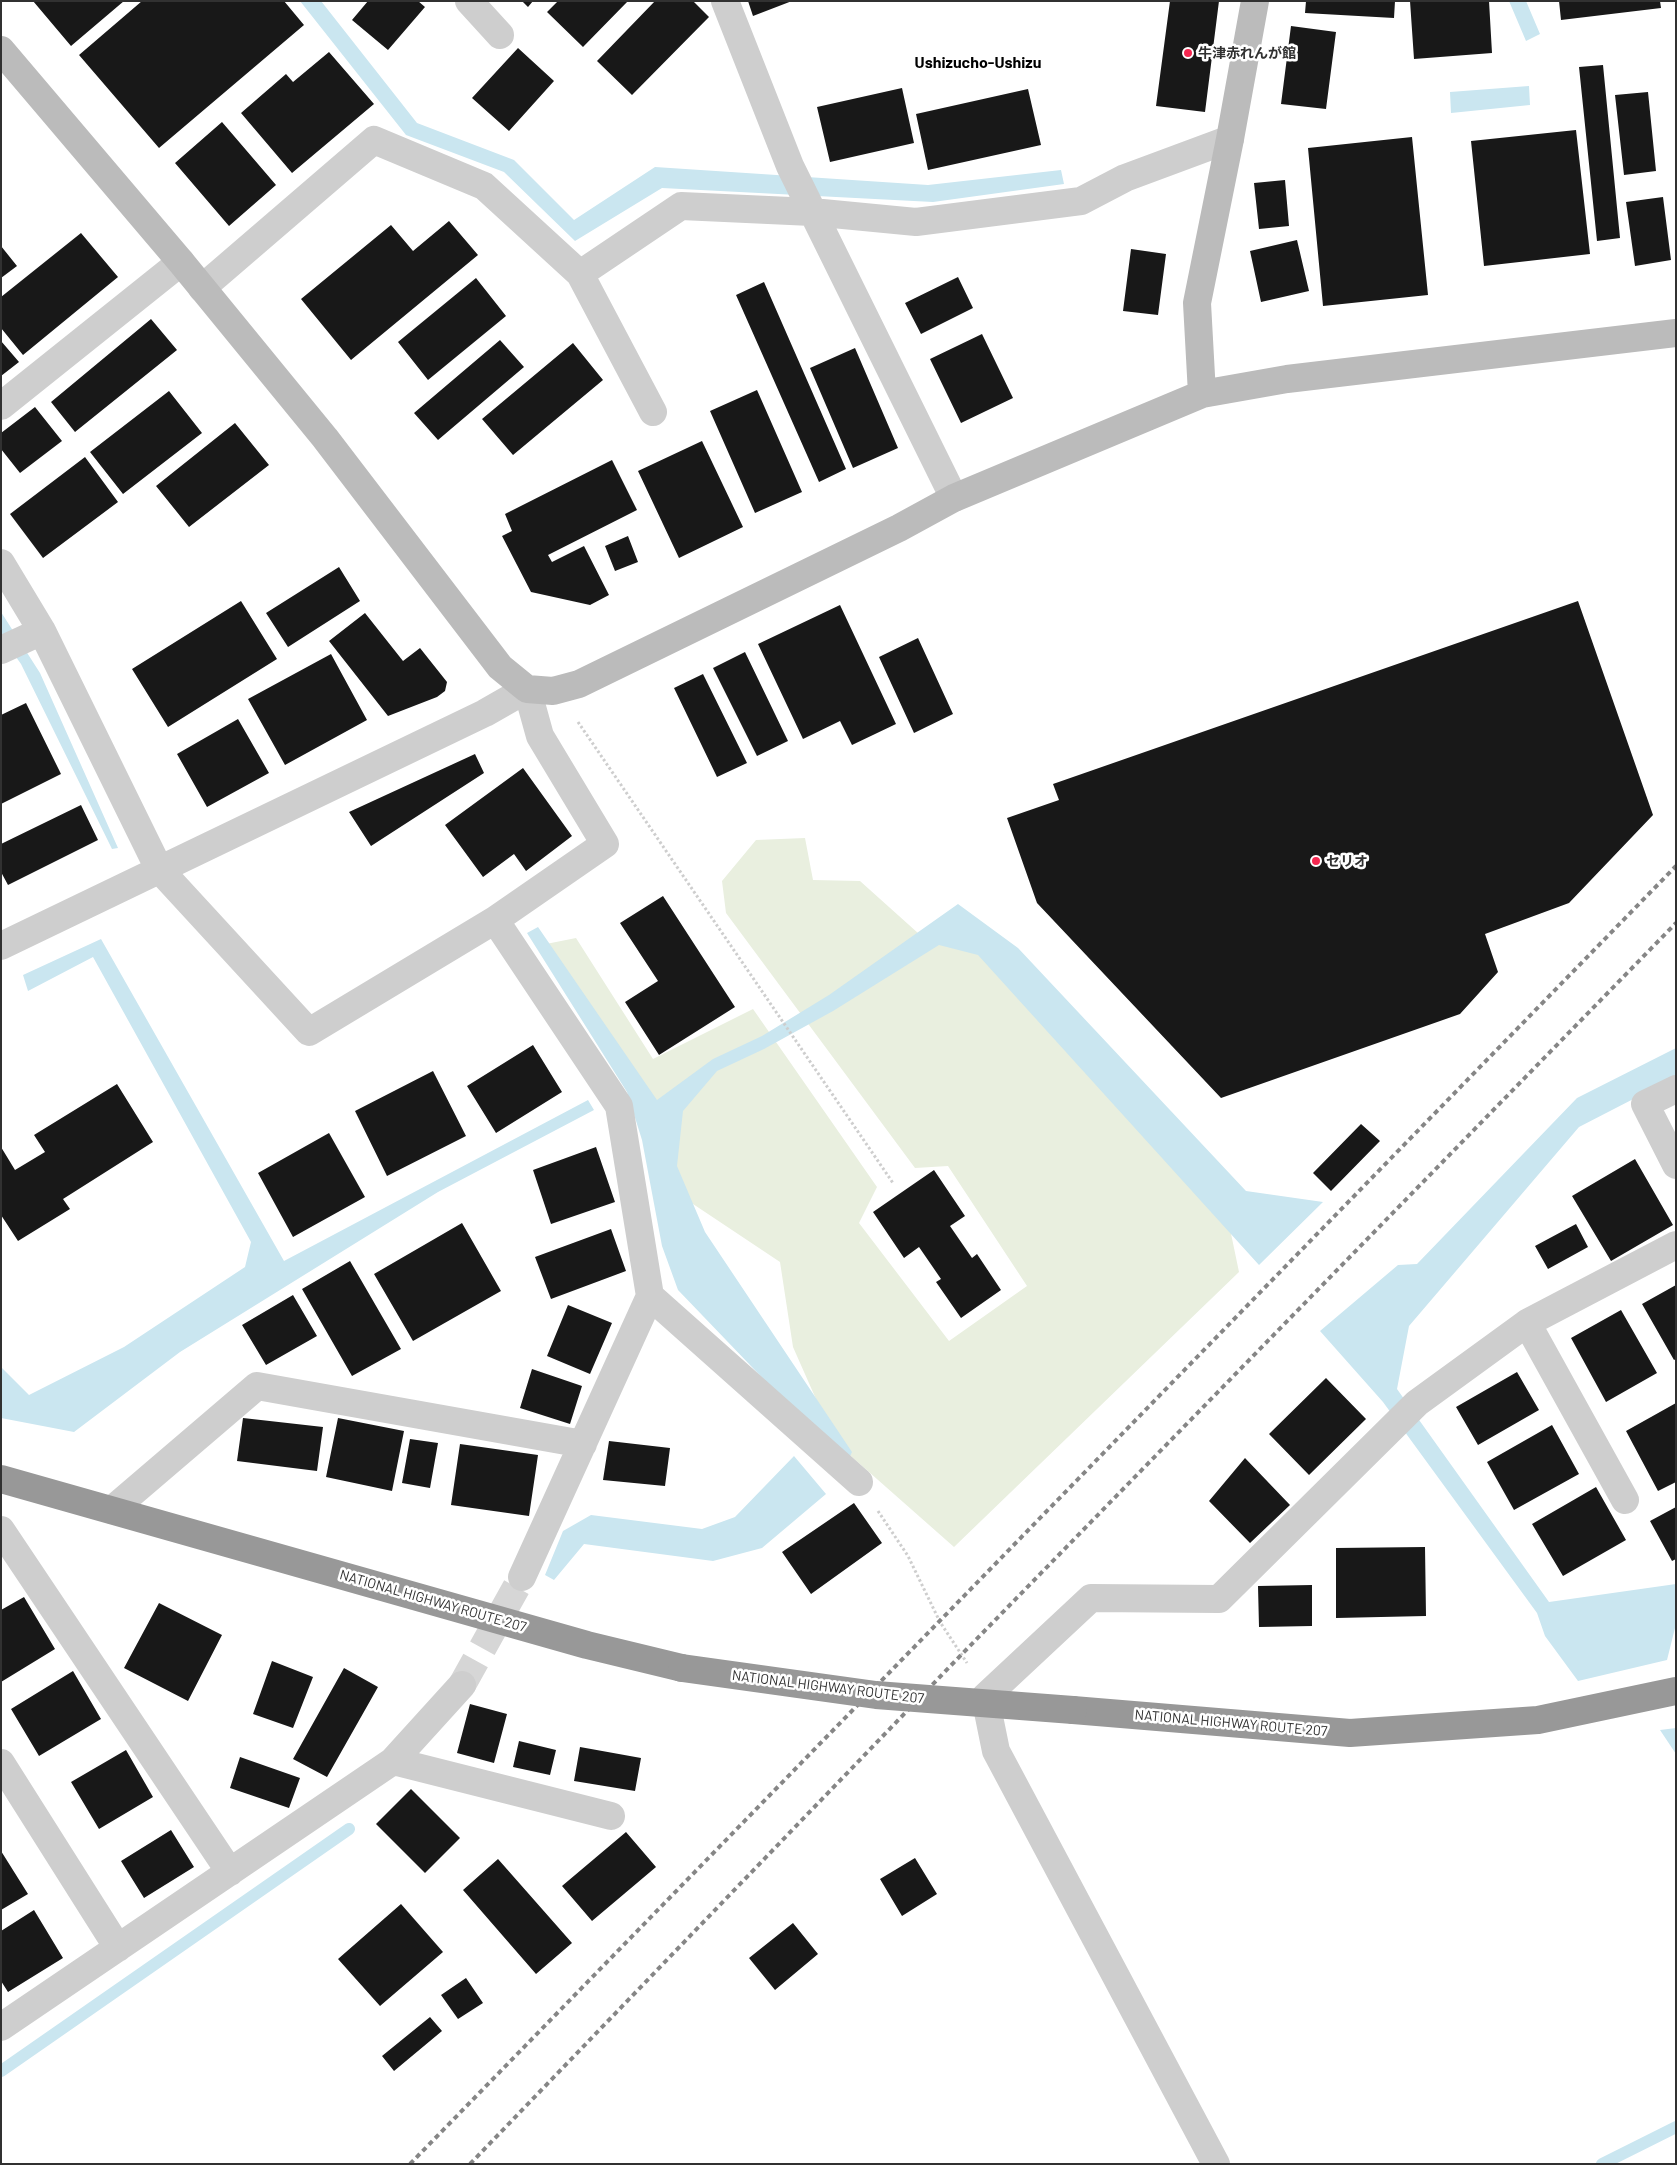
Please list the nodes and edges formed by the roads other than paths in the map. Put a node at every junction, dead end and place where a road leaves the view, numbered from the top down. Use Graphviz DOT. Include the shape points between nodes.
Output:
graph roads {
  1 [pos="469,1"];
  2 [pos="725,1"];
  3 [pos="1254,1"];
  4 [pos="500,35"];
  5 [pos="1,50"];
  6 [pos="1230,139"];
  7 [pos="812,212"];
  8 [pos="181,262"];
  9 [pos="580,274"];
  10 [pos="202,288"];
  11 [pos="1676,333"];
  12 [pos="1202,394"];
  13 [pos="1,406"];
  14 [pos="653,412"];
  15 [pos="954,498"];
  16 [pos="1,563"];
  17 [pos="42,630"];
  18 [pos="1,650"];
  19 [pos="527,689"];
  20 [pos="159,869"];
  21 [pos="495,920"];
  22 [pos="1,946"];
  23 [pos="1676,1089"];
  24 [pos="1676,1165"];
  25 [pos="1676,1245"];
  26 [pos="650,1296"];
  27 [pos="1527,1324"];
  28 [pos="583,1444"];
  29 [pos="1,1479"];
  30 [pos="859,1482"];
  31 [pos="1625,1500"];
  32 [pos="112,1510"];
  33 [pos="1,1530"];
  34 [pos="522,1578"];
  35 [pos="462,1685"];
  36 [pos="1676,1691"];
  37 [pos="393,1761"];
  38 [pos="1,1763"];
  39 [pos="611,1816"];
  40 [pos="230,1872"];
  41 [pos="118,1948"];
  42 [pos="1,2028"];
  43 [pos="1216,2164"];
  1 -- 4 [label="street"];
  2 -- 7 [label="street" via="790,166"];
  3 -- 6 [label="street"];
  5 -- 8 [label="street"];
  6 -- 7 [label="street" via="1125,178 1081,201 916,222"];
  6 -- 12 [label="street" via="1197,303"];
  7 -- 9 [label="street" via="681,206"];
  7 -- 15 [label="street"];
  8 -- 10 [label="street"];
  8 -- 13 [label="street"];
  9 -- 10 [label="street" via="484,186 374,140"];
  9 -- 14 [label="street"];
  10 -- 19 [label="street" via="325,438 500,667"];
  11 -- 12 [label="street" via="1287,379"];
  12 -- 15 [label="street"];
  15 -- 19 [label="street" via="579,684 553,691"];
  16 -- 17 [label="street"];
  17 -- 18 [label="street"];
  17 -- 20 [label="street"];
  19 -- 20 [label="street" via="485,713"];
  19 -- 21 [label="street" via="540,736 604,844"];
  20 -- 21 [label="street" via="309,1032"];
  20 -- 22 [label="street"];
  21 -- 26 [label="street" via="618,1106"];
  23 -- 24 [label="street" via="1645,1104"];
  25 -- 27 [label="street"];
  26 -- 28 [label="street"];
  26 -- 30 [label="street"];
  27 -- 31 [label="street"];
  27 -- 43 [label="street" via="1417,1402 1219,1599 1091,1598 985,1697 996,1751"];
  28 -- 32 [label="street" via="257,1386"];
  28 -- 34 [label="street"];
  29 -- 32 [label="highway, NATIONAL HIGHWAY ROUTE 207"];
  32 -- 36 [label="highway, NATIONAL HIGHWAY ROUTE 207, bridge" via="587,1645 682,1668 876,1695 1350,1733 1538,1720"];
  33 -- 40 [label="street"];
  35 -- 37 [label="street"];
  37 -- 39 [label="street"];
  37 -- 40 [label="street"];
  38 -- 41 [label="street"];
  40 -- 41 [label="street"];
  41 -- 42 [label="street"];
}
